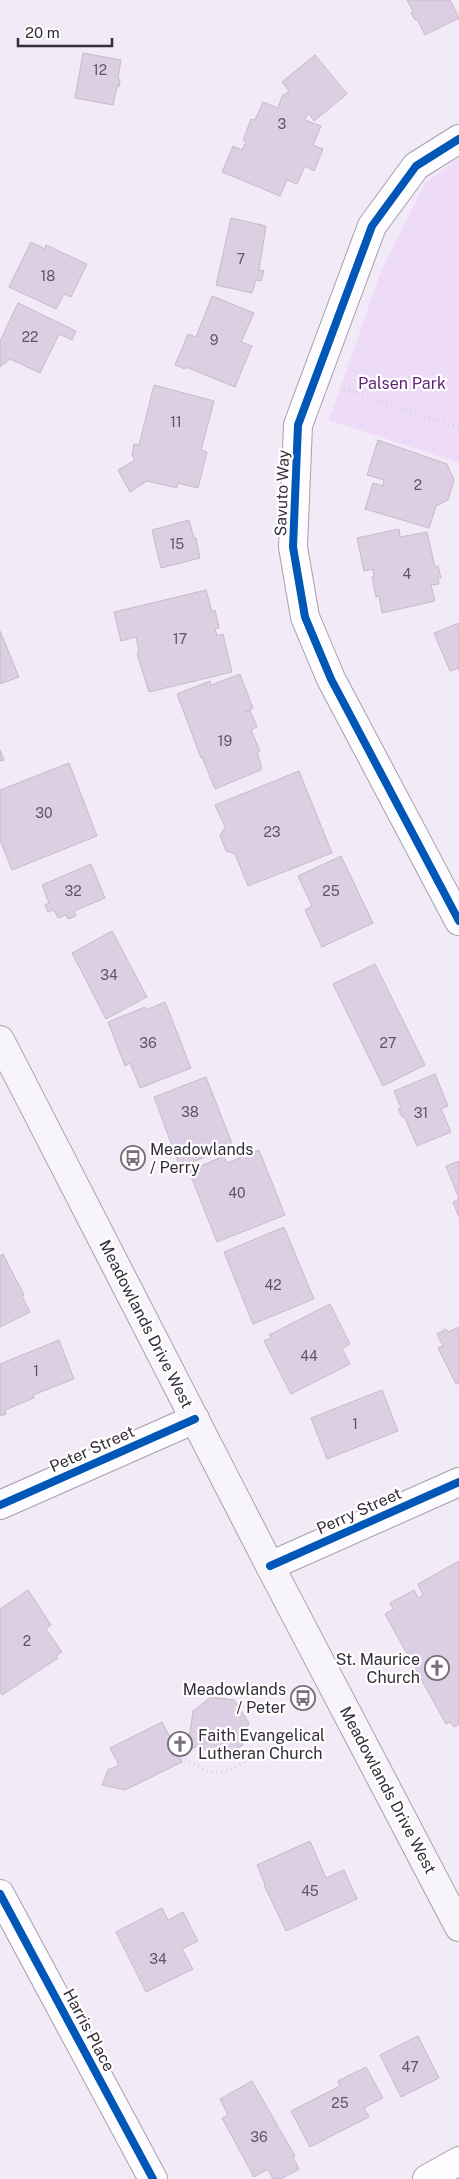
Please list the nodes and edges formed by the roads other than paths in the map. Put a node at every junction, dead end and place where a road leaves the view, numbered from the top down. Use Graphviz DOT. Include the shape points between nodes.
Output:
graph roads {
  1 [pos="459,139"];
  2 [pos="459,921"];
  3 [pos="0,1040"];
  4 [pos="195,1419"];
  5 [pos="459,1482"];
  6 [pos="0,1505"];
  7 [pos="270,1566"];
  8 [pos="0,1894"];
  9 [pos="459,1927"];
  10 [pos="459,2161"];
  11 [pos="153,2179"];
  12 [pos="427,2179"];
  1 -- 2 [label="street, Savuto Way" via="416,166 372,226 298,425 293,547 305,617 332,679"];
  3 -- 4 [label="main road, Meadowlands Drive West"];
  4 -- 6 [label="street, Peter Street"];
  4 -- 7 [label="main road, Meadowlands Drive West"];
  5 -- 7 [label="street, Perry Street"];
  7 -- 9 [label="main road, Meadowlands Drive West"];
  8 -- 11 [label="street, Harris Place"];
  10 -- 12 [label="street"];
}
